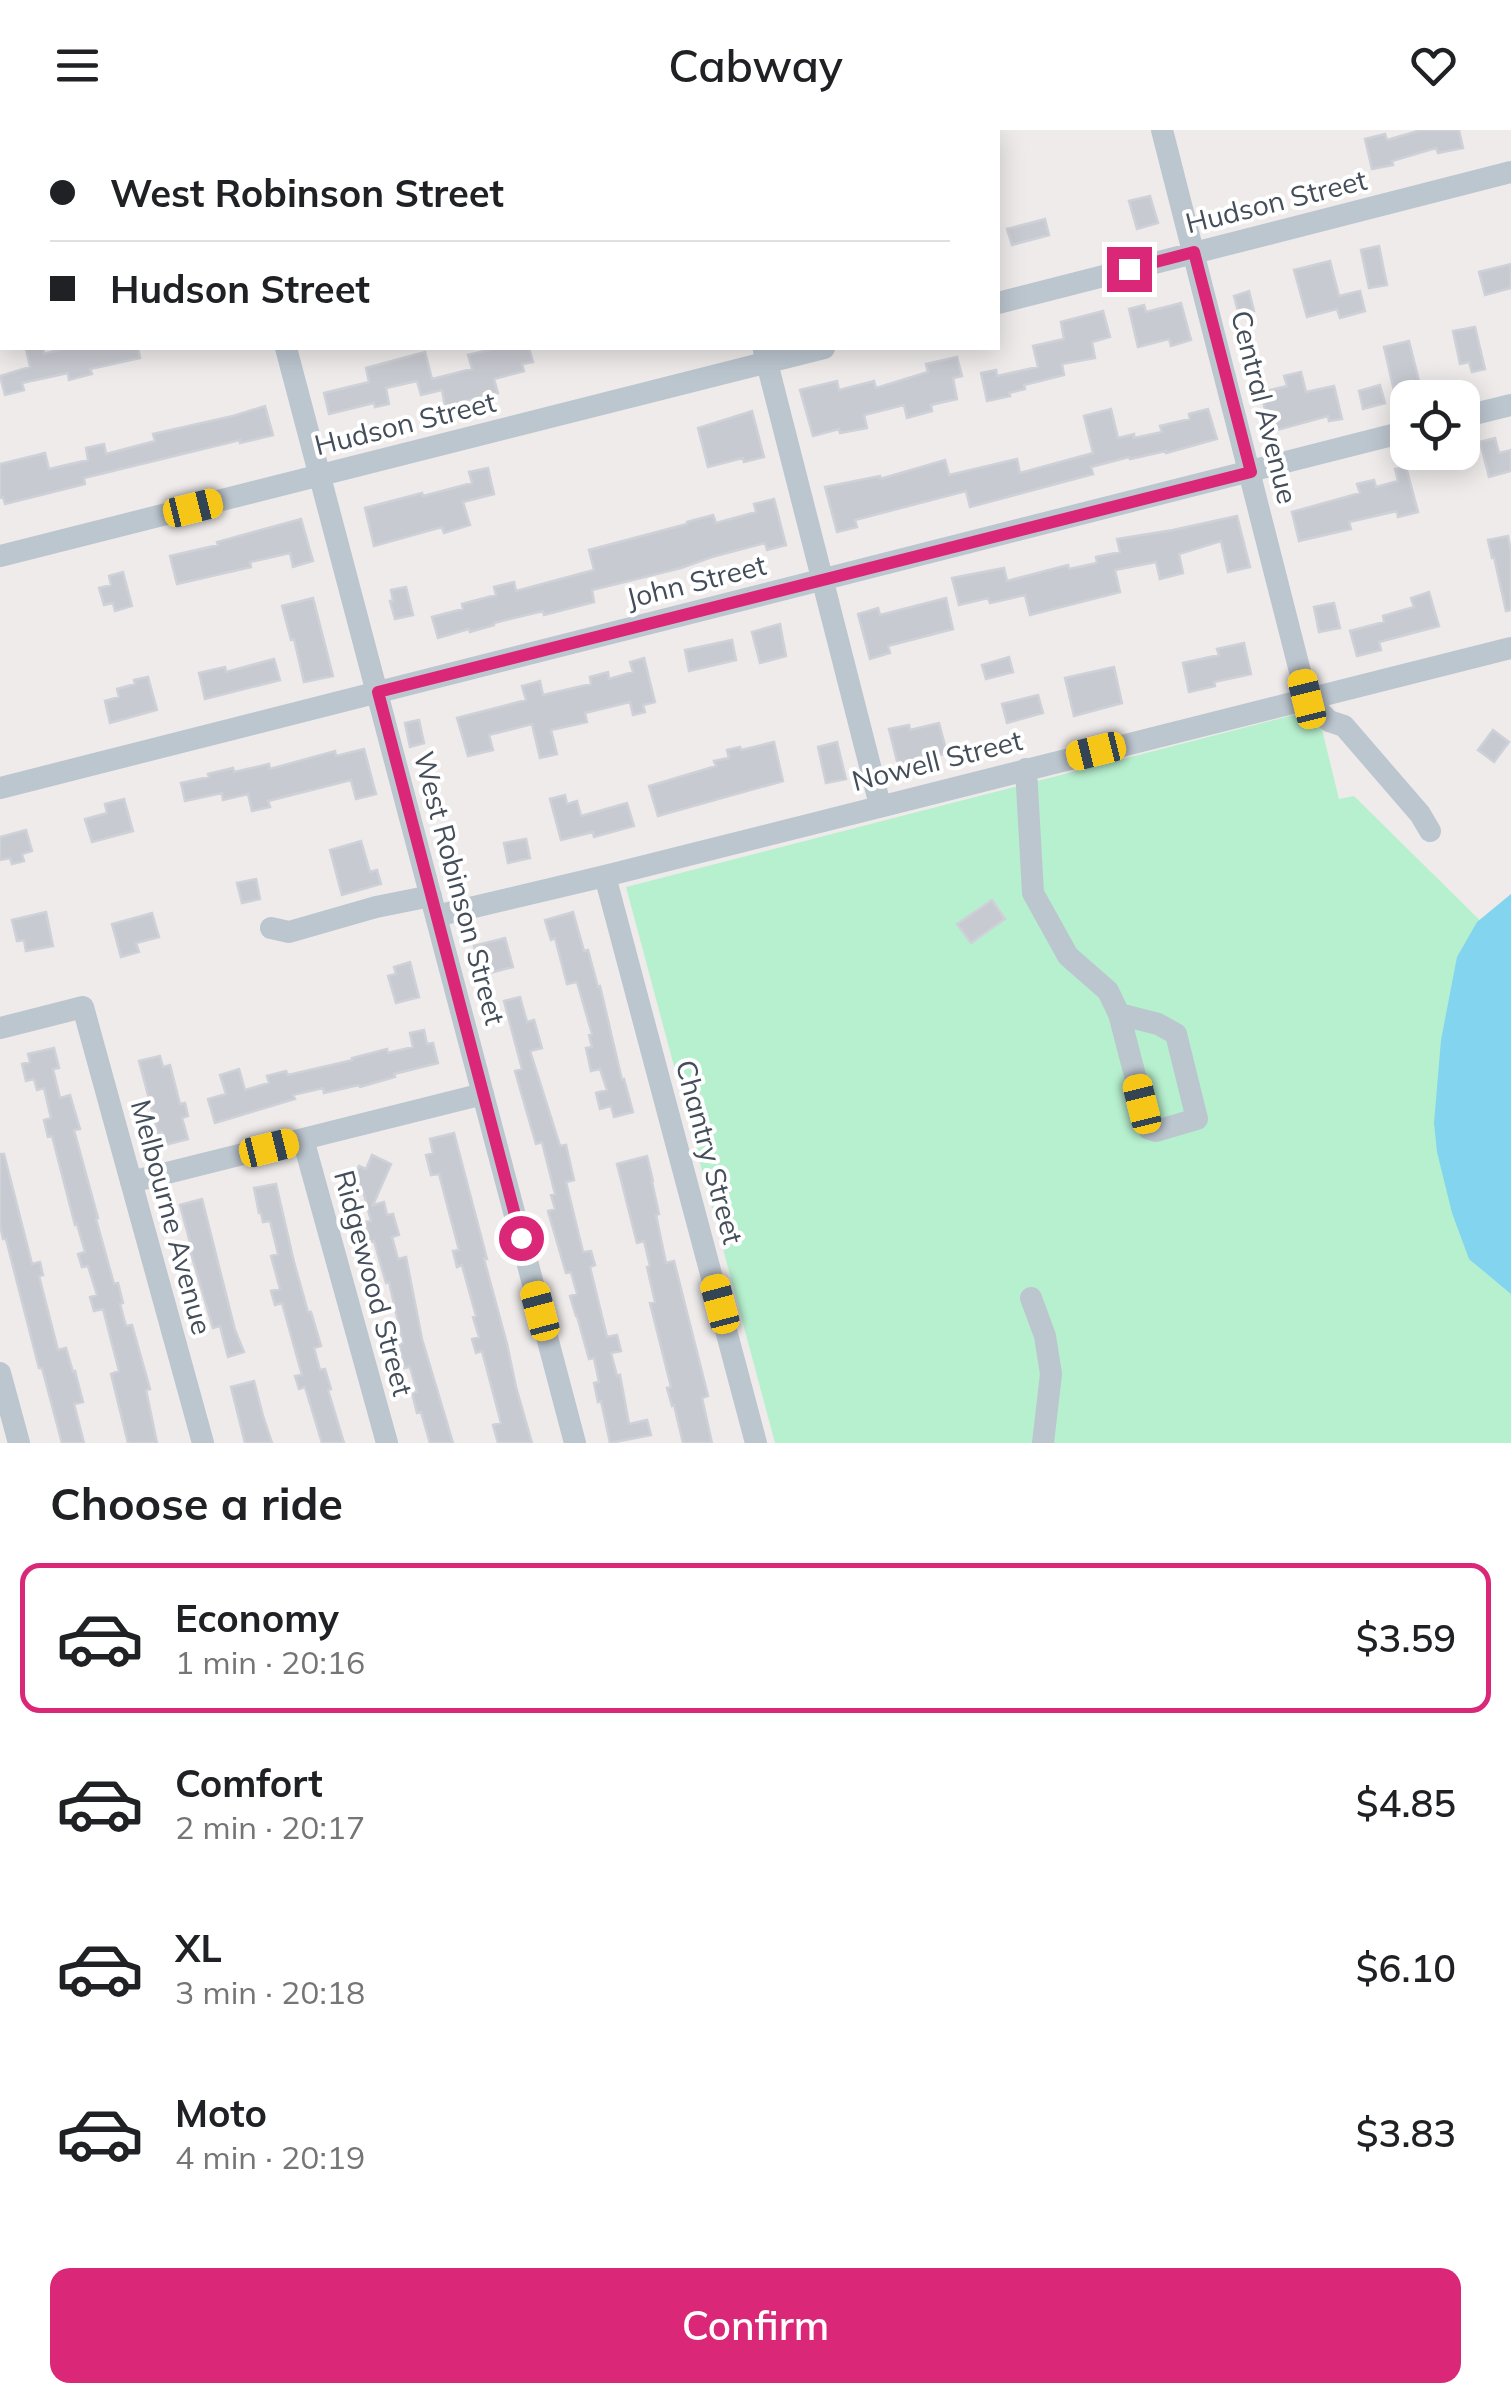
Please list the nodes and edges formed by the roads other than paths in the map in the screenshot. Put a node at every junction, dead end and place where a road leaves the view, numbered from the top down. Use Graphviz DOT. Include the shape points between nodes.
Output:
graph roads {
  1 [pos="1162,130"];
  2 [pos="1511,172"];
  3 [pos="1194,252"];
  4 [pos="1000,302"];
  5 [pos="287,350"];
  6 [pos="807,350"];
  7 [pos="765,355"];
  8 [pos="1511,404"];
  9 [pos="1480,412"];
  10 [pos="1390,436"];
  11 [pos="1251,472"];
  12 [pos="319,476"];
  13 [pos="0,556"];
  14 [pos="822,580"];
  15 [pos="1511,648"];
  16 [pos="378,692"];
  17 [pos="1307,699"];
  18 [pos="1026,769"];
  19 [pos="0,788"];
  20 [pos="880,805"];
  21 [pos="1430,830"];
  22 [pos="605,876"];
  23 [pos="433,906"];
  24 [pos="270,928"];
  25 [pos="1119,1014"];
  26 [pos="2,1021"];
  27 [pos="483,1094"];
  28 [pos="303,1139"];
  29 [pos="132,1182"];
  30 [pos="1030,1298"];
  31 [pos="0,1373"];
  32 [pos="19,1443"];
  33 [pos="203,1443"];
  34 [pos="386,1443"];
  35 [pos="575,1443"];
  36 [pos="756,1443"];
  37 [pos="1042,1443"];
  1 -- 3 [label="street, Central Avenue"];
  2 -- 3 [label="street, Hudson Street"];
  3 -- 4 [label="street, Hudson Street"];
  3 -- 11 [label="street, Central Avenue"];
  5 -- 12 [label="street, West Robinson Street"];
  6 -- 7 [label="street, Hudson Street"];
  7 -- 12 [label="street, Hudson Street"];
  7 -- 14 [label="street"];
  8 -- 9 [label="street"];
  10 -- 11 [label="street, John Street"];
  11 -- 14 [label="street, John Street"];
  11 -- 17 [label="street, Central Avenue"];
  12 -- 13 [label="street, Hudson Street"];
  12 -- 16 [label="street, West Robinson Street"];
  14 -- 16 [label="street, John Street"];
  14 -- 20 [label="street"];
  15 -- 17 [label="street, Nowell Street"];
  16 -- 19 [label="street, John Street"];
  16 -- 23 [label="street, West Robinson Street"];
  17 -- 18 [label="street, Nowell Street"];
  17 -- 21 [label="street" via="1344,726"];
  18 -- 20 [label="street, Nowell Street"];
  18 -- 25 [label="street" via="1033,894 1068,956 1108,991"];
  20 -- 22 [label="street, Nowell Street"];
  22 -- 23 [label="street, Nowell Street"];
  22 -- 36 [label="street, Chantry Street"];
  23 -- 24 [label="street, Nowell Street" via="376,906 290,932"];
  23 -- 27 [label="street, West Robinson Street"];
  25 -- 25 [label="street" via="1149,1128 1198,1119 1176,1034"];
  26 -- 29 [label="street, Melbourne Avenue" via="82,1008"];
  27 -- 28 [label="street"];
  27 -- 35 [label="street, West Robinson Street"];
  28 -- 29 [label="street"];
  28 -- 34 [label="street, Ridgewood Street"];
  29 -- 33 [label="street, Melbourne Avenue"];
  30 -- 37 [label="street" via="1052,1374"];
  31 -- 32 [label="street"];
}
